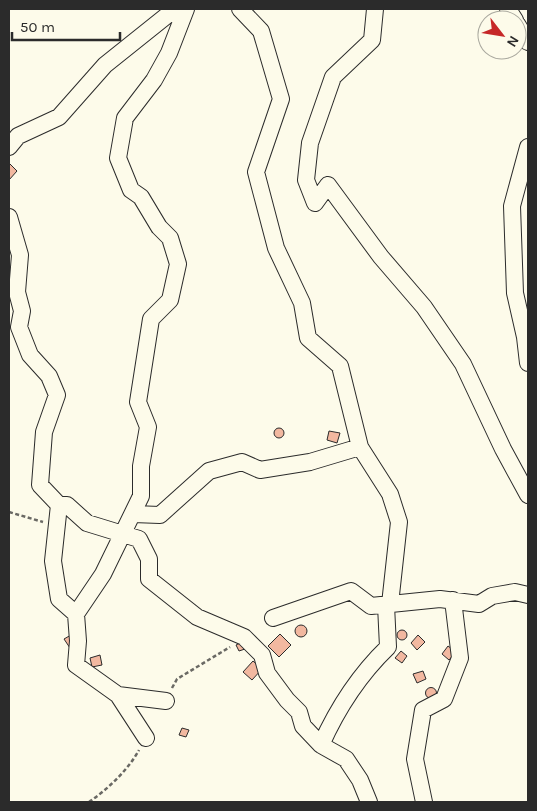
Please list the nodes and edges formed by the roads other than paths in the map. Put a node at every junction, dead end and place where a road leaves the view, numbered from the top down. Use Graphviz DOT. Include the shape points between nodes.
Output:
graph roads {
  1 [pos="175,9"];
  2 [pos="186,9"];
  3 [pos="240,9"];
  4 [pos="375,9"];
  5 [pos="9,147"];
  6 [pos="528,147"];
  7 [pos="9,216"];
  8 [pos="528,363"];
  9 [pos="360,446"];
  10 [pos="528,495"];
  11 [pos="59,505"];
  12 [pos="133,514"];
  13 [pos="123,535"];
  14 [pos="528,596"];
  15 [pos="453,600"];
  16 [pos="388,604"];
  17 [pos="76,614"];
  18 [pos="273,618"];
  19 [pos="118,696"];
  20 [pos="166,701"];
  21 [pos="146,738"];
  22 [pos="321,745"];
  23 [pos="369,802"];
  24 [pos="424,802"];
  1 -- 5 [label="street" via="105,65 59,116 18,136"];
  2 -- 12 [label="street" via="169,53 154,80 125,118 118,158 131,190 141,198 158,227 170,238 178,264 170,300 151,319 138,402 148,427 141,466 142,496"];
  3 -- 9 [label="street" via="261,31 282,99 256,172 276,248 302,303 308,338 340,366"];
  4 -- 10 [label="street" via="372,40 333,77 310,143 306,180 315,203 328,185 381,257 424,306 463,364"];
  6 -- 8 [label="street" via="512,206 515,293"];
  7 -- 11 [label="street" via="20,255 17,292 22,310 19,327 30,356 49,376 57,394 44,432 40,485"];
  9 -- 12 [label="street" via="310,462 260,470 242,462 209,471 160,515"];
  9 -- 16 [label="street" via="390,494 398,522"];
  11 -- 13 [label="street" via="67,505 87,523"];
  11 -- 17 [label="street" via="54,561 59,599"];
  12 -- 13 [label="street"];
  13 -- 17 [label="street"];
  13 -- 22 [label="street" via="138,539 149,559 149,579 197,617 244,637 262,655 267,673 299,712 303,726"];
  14 -- 15 [label="street" via="515,592 492,596 479,604"];
  15 -- 16 [label="street"];
  15 -- 24 [label="street" via="460,658 444,699 423,710 415,759"];
  16 -- 18 [label="street" via="371,606 351,591"];
  16 -- 22 [label="street" via="388,647 348,693"];
  17 -- 19 [label="street" via="76,666"];
  19 -- 20 [label="street"];
  19 -- 21 [label="street"];
  22 -- 23 [label="street" via="346,759"];
}
